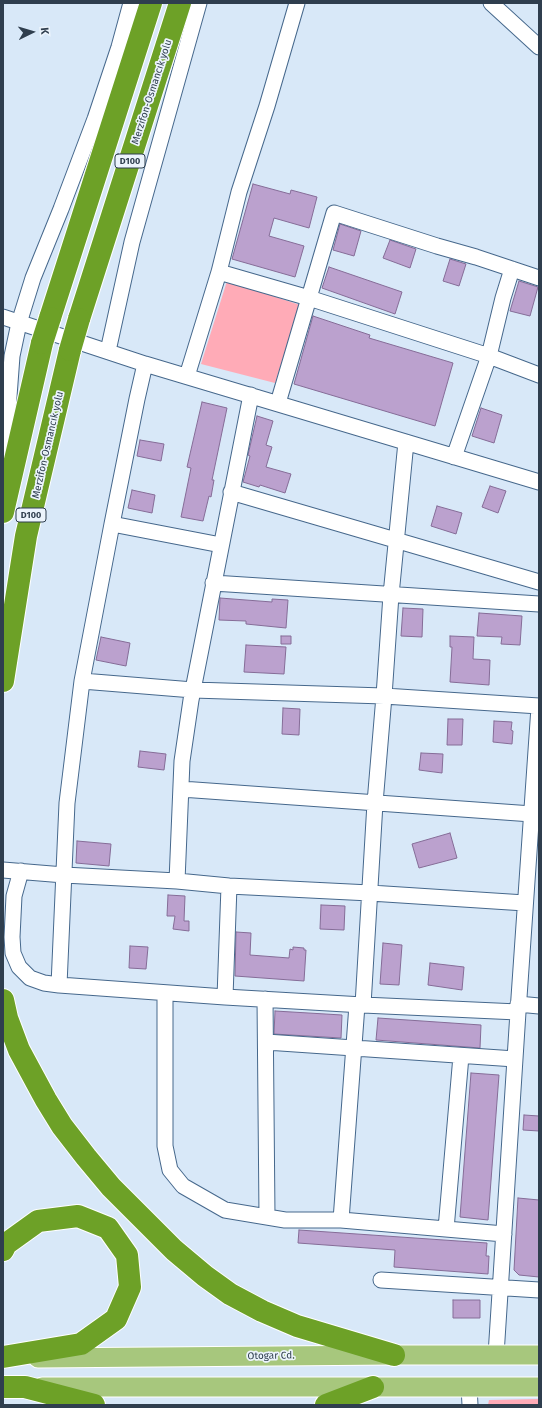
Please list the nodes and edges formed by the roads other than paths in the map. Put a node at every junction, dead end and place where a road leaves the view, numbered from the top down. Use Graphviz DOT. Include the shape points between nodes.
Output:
graph roads {
  1 [pos="131,3"];
  2 [pos="151,3"];
  3 [pos="180,3"];
  4 [pos="198,3"];
  5 [pos="297,3"];
  6 [pos="491,3"];
  7 [pos="539,47"];
  8 [pos="512,269"];
  9 [pos="219,272"];
  10 [pos="539,278"];
  11 [pos="309,298"];
  12 [pos="3,317"];
  13 [pos="20,323"];
  14 [pos="108,351"];
  15 [pos="489,356"];
  16 [pos="146,364"];
  17 [pos="539,375"];
  18 [pos="187,376"];
  19 [pos="251,395"];
  20 [pos="278,404"];
  21 [pos="406,442"];
  22 [pos="3,450"];
  23 [pos="454,457"];
  24 [pos="539,482"];
  25 [pos="231,492"];
  26 [pos="3,512"];
  27 [pos="112,524"];
  28 [pos="396,540"];
  29 [pos="221,545"];
  30 [pos="539,582"];
  31 [pos="213,583"];
  32 [pos="391,595"];
  33 [pos="539,604"];
  34 [pos="3,681"];
  35 [pos="82,681"];
  36 [pos="193,690"];
  37 [pos="384,696"];
  38 [pos="539,707"];
  39 [pos="181,789"];
  40 [pos="375,803"];
  41 [pos="532,814"];
  42 [pos="534,842"];
  43 [pos="3,870"];
  44 [pos="22,871"];
  45 [pos="64,875"];
  46 [pos="177,881"];
  47 [pos="229,886"];
  48 [pos="370,893"];
  49 [pos="525,903"];
  50 [pos="59,985"];
  51 [pos="165,992"];
  52 [pos="225,997"];
  53 [pos="265,999"];
  54 [pos="3,1000"];
  55 [pos="360,1005"];
  56 [pos="539,1006"];
  57 [pos="518,1008"];
  58 [pos="266,1042"];
  59 [pos="354,1048"];
  60 [pos="461,1056"];
  61 [pos="515,1059"];
  62 [pos="267,1216"];
  63 [pos="341,1220"];
  64 [pos="446,1229"];
  65 [pos="504,1234"];
  66 [pos="3,1250"];
  67 [pos="381,1280"];
  68 [pos="501,1288"];
  69 [pos="539,1290"];
  70 [pos="394,1355"];
  71 [pos="496,1355"];
  72 [pos="539,1355"];
  73 [pos="3,1358"];
  74 [pos="3,1387"];
  75 [pos="25,1387"];
  76 [pos="374,1387"];
  77 [pos="539,1387"];
  78 [pos="469,1396"];
  79 [pos="94,1405"];
  80 [pos="326,1405"];
  1 -- 13 [label="street" via="95,119 33,278"];
  2 -- 26 [label="highway, D100, bridge" via="42,343"];
  3 -- 34 [label="highway, Merzifon-Osmancık yolu / D100, bridge" via="70,350 26,536"];
  4 -- 14 [label="street" via="132,242"];
  5 -- 9 [label="street" via="239,192"];
  6 -- 7 [label="street"];
  8 -- 10 [label="street"];
  8 -- 11 [label="street" via="334,213"];
  8 -- 15 [label="street"];
  9 -- 11 [label="street"];
  9 -- 18 [label="street"];
  11 -- 15 [label="street"];
  11 -- 20 [label="street"];
  12 -- 13 [label="street"];
  13 -- 14 [label="street"];
  13 -- 22 [label="street" via="12,356"];
  14 -- 16 [label="street"];
  15 -- 17 [label="street"];
  15 -- 23 [label="street"];
  16 -- 18 [label="street"];
  16 -- 27 [label="street"];
  18 -- 19 [label="street"];
  19 -- 20 [label="street"];
  19 -- 25 [label="street"];
  20 -- 21 [label="street"];
  21 -- 23 [label="street"];
  21 -- 28 [label="street"];
  23 -- 24 [label="street"];
  25 -- 28 [label="street"];
  25 -- 29 [label="street"];
  27 -- 29 [label="street"];
  27 -- 35 [label="street"];
  28 -- 30 [label="street"];
  28 -- 32 [label="street"];
  29 -- 31 [label="street"];
  31 -- 32 [label="street"];
  31 -- 36 [label="street"];
  32 -- 33 [label="street"];
  32 -- 37 [label="street"];
  35 -- 36 [label="street"];
  35 -- 45 [label="street" via="68,803"];
  36 -- 37 [label="street"];
  36 -- 39 [label="street" via="182,760"];
  37 -- 38 [label="street"];
  37 -- 40 [label="street"];
  38 -- 41 [label="street"];
  39 -- 40 [label="street"];
  39 -- 46 [label="street"];
  40 -- 41 [label="street"];
  40 -- 48 [label="street"];
  41 -- 42 [label="street"];
  42 -- 49 [label="street"];
  43 -- 44 [label="street"];
  44 -- 45 [label="street"];
  44 -- 50 [label="street" via="14,896 13,953 20,967 30,978"];
  45 -- 46 [label="street"];
  45 -- 50 [label="street"];
  46 -- 47 [label="street"];
  47 -- 48 [label="street"];
  47 -- 52 [label="street"];
  48 -- 49 [label="street"];
  48 -- 55 [label="street"];
  49 -- 57 [label="street"];
  50 -- 51 [label="street"];
  51 -- 52 [label="street"];
  51 -- 62 [label="street" via="165,1146 170,1170 183,1186 225,1210"];
  52 -- 53 [label="street"];
  53 -- 55 [label="street"];
  53 -- 58 [label="street"];
  54 -- 70 [label="highway" via="19,1050 42,1095 62,1126 111,1187 174,1250 230,1294 262,1311 297,1326"];
  55 -- 57 [label="street"];
  55 -- 59 [label="street"];
  56 -- 57 [label="street"];
  57 -- 61 [label="street"];
  58 -- 59 [label="street"];
  58 -- 62 [label="street"];
  59 -- 60 [label="street"];
  59 -- 63 [label="street"];
  60 -- 61 [label="street"];
  60 -- 64 [label="street"];
  61 -- 65 [label="street"];
  62 -- 63 [label="street" via="285,1220"];
  63 -- 64 [label="street"];
  64 -- 65 [label="street"];
  65 -- 68 [label="street"];
  66 -- 73 [label="highway" via="6,1244 38,1221 78,1216 108,1228 127,1254 130,1287 116,1319 81,1344"];
  67 -- 68 [label="street"];
  68 -- 69 [label="street"];
  68 -- 71 [label="street"];
  70 -- 71 [label="main road, Otogar Cd."];
  70 -- 73 [label="main road, Otogar Cd."];
  71 -- 72 [label="main road, Otogar Cd."];
  74 -- 75 [label="highway"];
  75 -- 76 [label="main road"];
  75 -- 79 [label="highway"];
  76 -- 78 [label="main road"];
  76 -- 80 [label="highway"];
  77 -- 78 [label="main road"];
}
